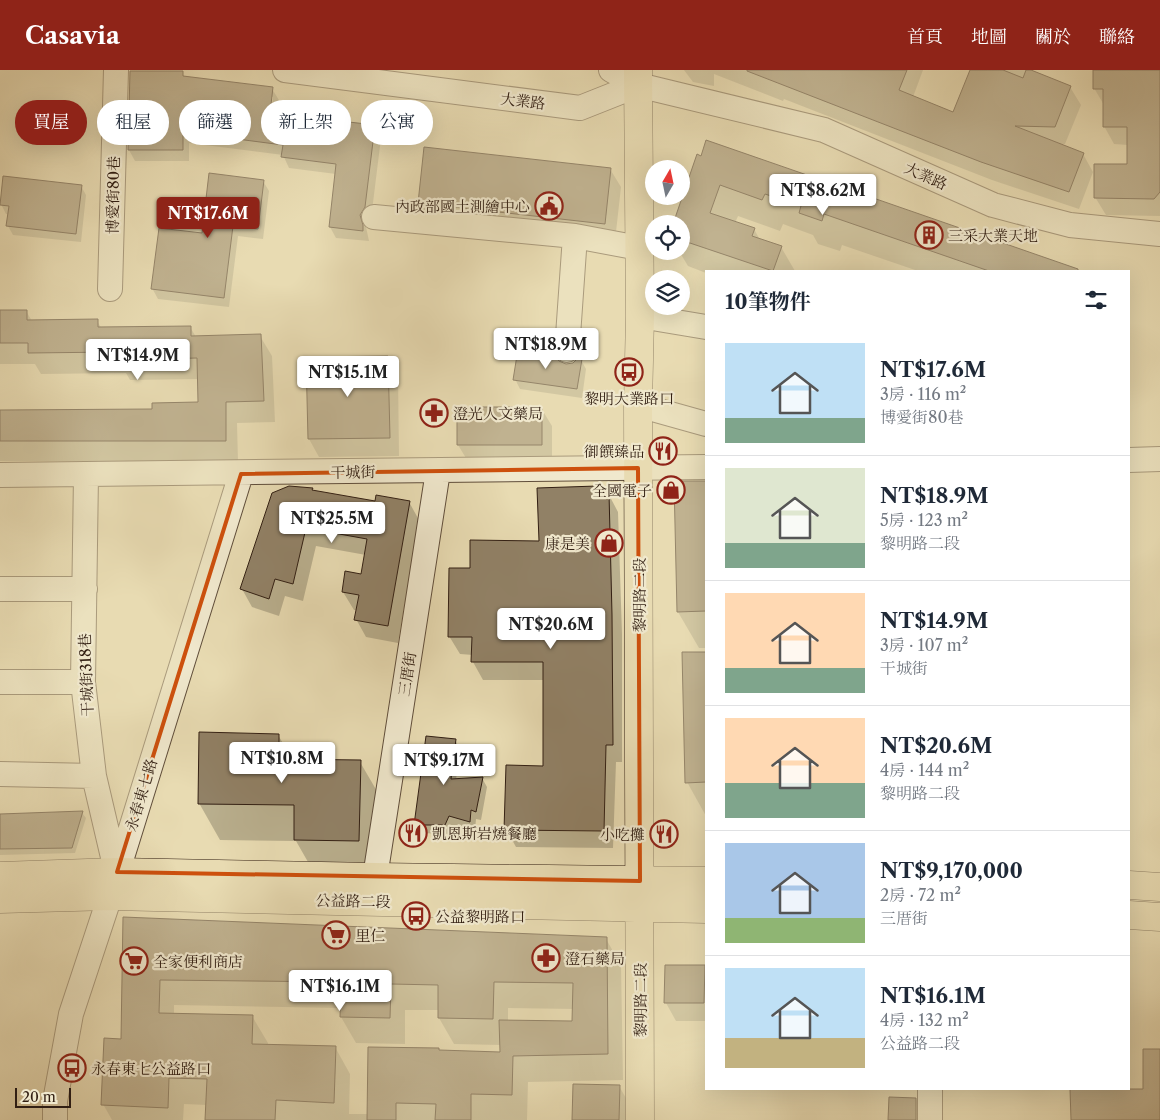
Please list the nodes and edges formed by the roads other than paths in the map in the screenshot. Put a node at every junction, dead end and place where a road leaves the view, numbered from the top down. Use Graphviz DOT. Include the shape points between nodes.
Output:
graph roads {
  1 [pos="116,70"];
  2 [pos="290,70"];
  3 [pos="611,70"];
  4 [pos="638,78"];
  5 [pos="374,217"];
  6 [pos="1160,234"];
  7 [pos="575,236"];
  8 [pos="639,248"];
  9 [pos="110,289"];
  10 [pos="640,316"];
  11 [pos="705,327"];
  12 [pos="567,350"];
  13 [pos="638,405"];
  14 [pos="705,424"];
  15 [pos="1160,459"];
  16 [pos="1130,460"];
  17 [pos="705,467"];
  18 [pos="638,468"];
  19 [pos="438,471"];
  20 [pos="241,474"];
  21 [pos="0,475"];
  22 [pos="86,475"];
  23 [pos="0,589"];
  24 [pos="85,589"];
  25 [pos="0,682"];
  26 [pos="83,682"];
  27 [pos="0,774"];
  28 [pos="94,776"];
  29 [pos="0,876"];
  30 [pos="375,878"];
  31 [pos="640,881"];
  32 [pos="705,881"];
  33 [pos="113,884"];
  34 [pos="1130,885"];
  35 [pos="1160,887"];
  36 [pos="0,899"];
  37 [pos="640,908"];
  38 [pos="705,909"];
  39 [pos="1130,915"];
  40 [pos="1160,917"];
  41 [pos="930,1090"];
  42 [pos="55,1120"];
  43 [pos="640,1120"];
  44 [pos="930,1120"];
  1 -- 9 [label="street, 博愛街80巷"];
  2 -- 4 [label="street, 大業路" via="580,108"];
  3 -- 4 [label="street, 大業路"];
  4 -- 6 [label="street, 大業路" via="824,130 993,205 1070,225"];
  4 -- 8 [label="main road, 黎明路二段"];
  5 -- 7 [label="street"];
  7 -- 8 [label="street"];
  7 -- 12 [label="street"];
  8 -- 10 [label="main road, 黎明路二段"];
  10 -- 11 [label="street"];
  10 -- 13 [label="main road, 黎明路二段"];
  13 -- 14 [label="street"];
  13 -- 18 [label="main road, 黎明路二段"];
  15 -- 16 [label="street"];
  17 -- 18 [label="street, 干城街"];
  18 -- 19 [label="street, 干城街"];
  18 -- 31 [label="main road, 黎明路二段"];
  19 -- 20 [label="street, 干城街"];
  19 -- 30 [label="street, 三厝街"];
  20 -- 22 [label="street, 干城街"];
  20 -- 33 [label="street, 永春東七路"];
  21 -- 22 [label="street, 干城街"];
  22 -- 24 [label="street, 干城街318巷"];
  23 -- 24 [label="street"];
  24 -- 26 [label="street, 干城街318巷"];
  25 -- 26 [label="street"];
  26 -- 28 [label="street, 干城街318巷"];
  27 -- 28 [label="street"];
  28 -- 33 [label="street, 干城街318巷"];
  29 -- 33 [label="main road, 公益路二段"];
  30 -- 31 [label="main road, 公益路二段"];
  30 -- 33 [label="main road, 公益路二段"];
  31 -- 32 [label="main road, 公益路二段"];
  31 -- 37 [label="main road, 黎明路二段"];
  33 -- 36 [label="main road, 公益路二段"];
  33 -- 37 [label="main road, 公益路二段"];
  33 -- 42 [label="street, 永春東七路" via="71,1014 55,1101"];
  34 -- 35 [label="main road"];
  37 -- 38 [label="main road, 公益路二段"];
  37 -- 43 [label="main road, 黎明路二段"];
  39 -- 40 [label="main road"];
  41 -- 44 [label="street"];
}
